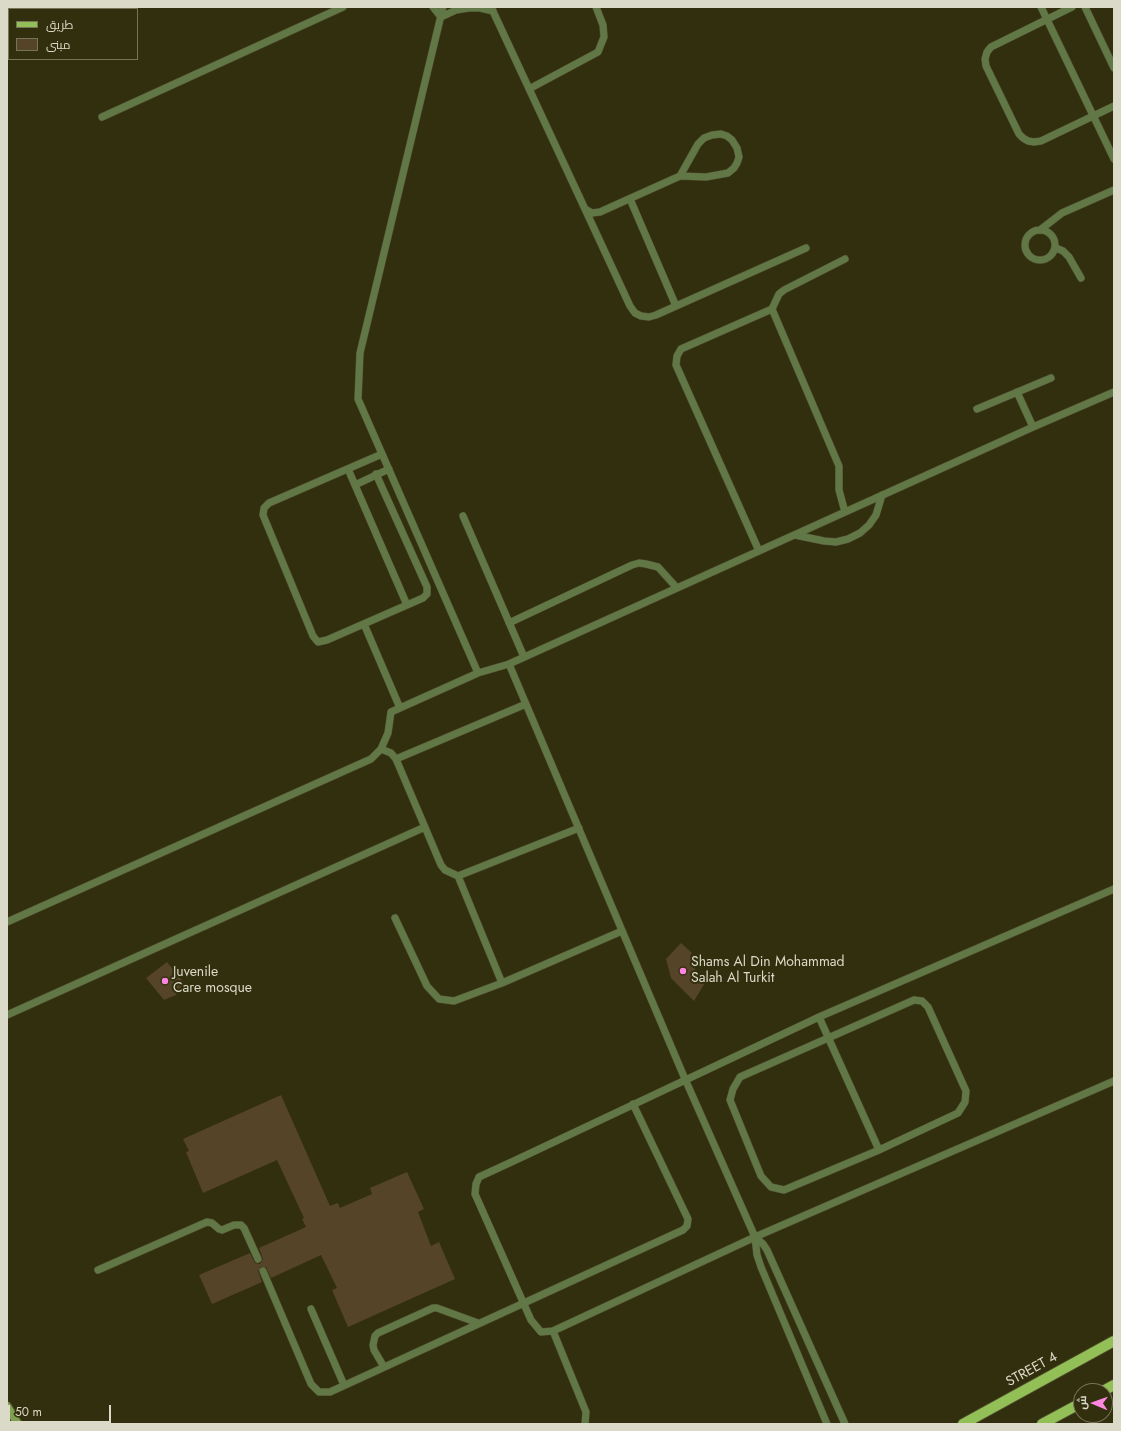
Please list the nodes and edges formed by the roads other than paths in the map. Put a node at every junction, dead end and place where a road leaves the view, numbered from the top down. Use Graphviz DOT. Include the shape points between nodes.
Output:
graph roads {
  1 [pos="343,7"];
  2 [pos="433,7"];
  3 [pos="443,7"];
  4 [pos="596,7"];
  5 [pos="1041,7"];
  6 [pos="1072,7"];
  7 [pos="1085,7"];
  8 [pos="492,9"];
  9 [pos="441,17"];
  10 [pos="1047,19"];
  11 [pos="1114,68"];
  12 [pos="529,89"];
  13 [pos="1114,106"];
  14 [pos="1093,116"];
  15 [pos="102,117"];
  16 [pos="1114,159"];
  17 [pos="680,176"];
  18 [pos="1114,190"];
  19 [pos="630,199"];
  20 [pos="585,209"];
  21 [pos="1040,230"];
  22 [pos="806,248"];
  23 [pos="1056,248"];
  24 [pos="845,259"];
  25 [pos="1081,278"];
  26 [pos="676,306"];
  27 [pos="772,308"];
  28 [pos="1051,378"];
  29 [pos="1017,392"];
  30 [pos="1114,392"];
  31 [pos="977,409"];
  32 [pos="1033,427"];
  33 [pos="382,454"];
  34 [pos="348,468"];
  35 [pos="389,469"];
  36 [pos="376,474"];
  37 [pos="355,485"];
  38 [pos="882,495"];
  39 [pos="845,512"];
  40 [pos="464,516"];
  41 [pos="794,535"];
  42 [pos="759,551"];
  43 [pos="676,588"];
  44 [pos="407,605"];
  45 [pos="510,623"];
  46 [pos="364,624"];
  47 [pos="524,657"];
  48 [pos="509,664"];
  49 [pos="478,673"];
  50 [pos="526,704"];
  51 [pos="400,708"];
  52 [pos="381,749"];
  53 [pos="396,759"];
  54 [pos="425,826"];
  55 [pos="579,828"];
  56 [pos="458,876"];
  57 [pos="1114,889"];
  58 [pos="395,918"];
  59 [pos="7,922"];
  60 [pos="622,931"];
  61 [pos="502,983"];
  62 [pos="7,1015"];
  63 [pos="819,1017"];
  64 [pos="828,1038"];
  65 [pos="685,1079"];
  66 [pos="1114,1081"];
  67 [pos="633,1104"];
  68 [pos="879,1150"];
  69 [pos="755,1237"];
  70 [pos="258,1259"];
  71 [pos="98,1270"];
  72 [pos="263,1271"];
  73 [pos="524,1303"];
  74 [pos="311,1309"];
  75 [pos="478,1323"];
  76 [pos="553,1331"];
  77 [pos="1114,1341"];
  78 [pos="815,1359"];
  79 [pos="802,1365"];
  80 [pos="384,1367"];
  81 [pos="344,1385"];
  82 [pos="7,1406"];
  83 [pos="1073,1407"];
  84 [pos="18,1424"];
  85 [pos="585,1424"];
  86 [pos="828,1424"];
  87 [pos="845,1424"];
  88 [pos="963,1424"];
  89 [pos="1042,1424"];
  1 -- 15 [label="lane"];
  2 -- 9 [label="lane"];
  3 -- 9 [label="lane"];
  4 -- 12 [label="lane" via="603,25 604,37 598,52"];
  5 -- 10 [label="lane"];
  6 -- 10 [label="lane"];
  7 -- 11 [label="lane"];
  8 -- 9 [label="lane" via="456,10"];
  8 -- 12 [label="lane"];
  9 -- 33 [label="lane" via="360,353 358,399"];
  10 -- 14 [label="lane"];
  10 -- 14 [label="lane" via="990,47 985,59 986,66 1019,134 1028,141 1041,141"];
  12 -- 20 [label="lane"];
  13 -- 14 [label="lane"];
  14 -- 16 [label="lane"];
  17 -- 17 [label="lane" via="706,177 728,172 737,163 737,148 727,136 720,134 704,138"];
  17 -- 19 [label="lane"];
  18 -- 21 [label="lane" via="1062,213"];
  19 -- 20 [label="lane" via="600,212 592,213"];
  19 -- 26 [label="lane"];
  20 -- 26 [label="lane" via="635,313 649,317"];
  21 -- 23 [label="lane" via="1052,235"];
  21 -- 23 [label="lane" via="1034,231 1025,242 1025,249 1029,255 1041,261 1048,259"];
  22 -- 26 [label="lane"];
  23 -- 25 [label="lane" via="1069,257"];
  24 -- 27 [label="lane" via="784,290"];
  27 -- 39 [label="lane" via="839,466 839,490"];
  27 -- 42 [label="lane" via="681,349 676,360"];
  28 -- 29 [label="lane"];
  29 -- 31 [label="lane"];
  29 -- 32 [label="lane"];
  30 -- 32 [label="lane"];
  32 -- 38 [label="lane"];
  33 -- 34 [label="lane"];
  33 -- 35 [label="lane"];
  34 -- 37 [label="lane"];
  34 -- 46 [label="lane" via="269,502 264,508 263,515 313,636 318,642"];
  35 -- 36 [label="lane"];
  35 -- 49 [label="lane"];
  36 -- 37 [label="lane"];
  36 -- 44 [label="lane" via="427,587 427,594"];
  37 -- 44 [label="lane"];
  38 -- 39 [label="lane"];
  38 -- 41 [label="lane" via="876,515 869,525 848,539 836,542"];
  39 -- 41 [label="lane"];
  40 -- 45 [label="lane"];
  41 -- 42 [label="lane"];
  42 -- 43 [label="lane"];
  43 -- 45 [label="lane" via="658,567 646,564 632,565"];
  43 -- 47 [label="lane"];
  44 -- 46 [label="lane"];
  45 -- 47 [label="lane"];
  46 -- 51 [label="lane"];
  47 -- 48 [label="lane"];
  48 -- 49 [label="lane"];
  48 -- 50 [label="lane"];
  49 -- 51 [label="lane"];
  50 -- 53 [label="lane"];
  50 -- 55 [label="lane"];
  51 -- 52 [label="lane" via="391,712 388,733"];
  52 -- 53 [label="lane" via="391,753"];
  52 -- 59 [label="lane" via="371,759"];
  53 -- 54 [label="lane"];
  54 -- 56 [label="lane" via="441,865 445,870"];
  54 -- 62 [label="lane"];
  55 -- 56 [label="lane"];
  55 -- 60 [label="lane"];
  56 -- 61 [label="lane"];
  57 -- 63 [label="lane"];
  58 -- 61 [label="lane" via="427,986 439,999 454,1001"];
  60 -- 61 [label="lane"];
  60 -- 65 [label="lane"];
  63 -- 64 [label="lane"];
  63 -- 65 [label="lane"];
  64 -- 68 [label="lane"];
  64 -- 68 [label="lane" via="914,1000 922,1001 932,1014 966,1091 965,1102 958,1113"];
  64 -- 68 [label="lane" via="740,1078 733,1089 730,1100 762,1176 771,1187 784,1190"];
  65 -- 67 [label="lane"];
  65 -- 69 [label="lane"];
  66 -- 69 [label="lane"];
  67 -- 73 [label="lane" via="479,1177 475,1194"];
  67 -- 73 [label="lane" via="688,1219 687,1226"];
  69 -- 76 [label="lane"];
  69 -- 78 [label="lane" via="767,1250"];
  69 -- 79 [label="lane" via="758,1261"];
  70 -- 71 [label="lane" via="241,1225 222,1230 207,1222"];
  72 -- 81 [label="lane" via="311,1384 319,1392 324,1393"];
  73 -- 75 [label="lane"];
  73 -- 76 [label="lane" via="531,1320 541,1332"];
  74 -- 81 [label="lane"];
  75 -- 80 [label="lane"];
  75 -- 80 [label="lane" via="433,1308 378,1333 373,1345"];
  76 -- 85 [label="lane" via="586,1412"];
  77 -- 88 [label="main road, STREET 4"];
  78 -- 79 [label="lane"];
  78 -- 87 [label="lane"];
  79 -- 86 [label="lane"];
  80 -- 81 [label="lane"];
  82 -- 84 [label="main road"];
  83 -- 89 [label="main road"];
}
